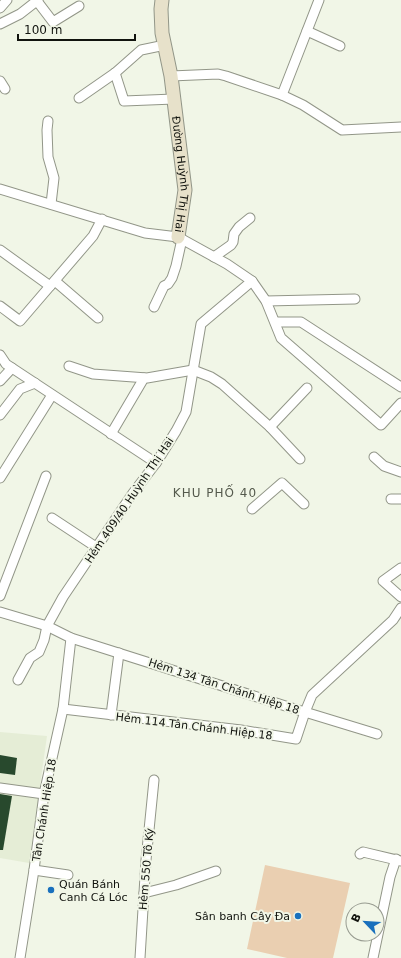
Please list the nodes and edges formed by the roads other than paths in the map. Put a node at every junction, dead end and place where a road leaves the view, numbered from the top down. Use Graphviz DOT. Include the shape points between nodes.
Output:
graph roads {
  1 [pos="7,0"];
  2 [pos="37,0"];
  3 [pos="162,0"];
  4 [pos="319,0"];
  5 [pos="79,6"];
  6 [pos="0,8"];
  7 [pos="0,24"];
  8 [pos="307,31"];
  9 [pos="165,45"];
  10 [pos="340,46"];
  11 [pos="114,73"];
  12 [pos="171,76"];
  13 [pos="282,95"];
  14 [pos="79,98"];
  15 [pos="174,99"];
  16 [pos="48,120"];
  17 [pos="401,127"];
  18 [pos="0,189"];
  19 [pos="50,204"];
  20 [pos="250,218"];
  21 [pos="102,219"];
  22 [pos="180,238"];
  23 [pos="0,250"];
  24 [pos="214,257"];
  25 [pos="252,281"];
  26 [pos="52,283"];
  27 [pos="355,299"];
  28 [pos="266,301"];
  29 [pos="0,306"];
  30 [pos="154,307"];
  31 [pos="98,318"];
  32 [pos="276,322"];
  33 [pos="0,355"];
  34 [pos="69,366"];
  35 [pos="12,368"];
  36 [pos="192,370"];
  37 [pos="144,378"];
  38 [pos="0,381"];
  39 [pos="35,383"];
  40 [pos="401,387"];
  41 [pos="307,388"];
  42 [pos="52,395"];
  43 [pos="401,403"];
  44 [pos="0,415"];
  45 [pos="270,427"];
  46 [pos="111,434"];
  47 [pos="0,457"];
  48 [pos="374,457"];
  49 [pos="300,459"];
  50 [pos="9,462"];
  51 [pos="156,463"];
  52 [pos="401,472"];
  53 [pos="46,476"];
  54 [pos="0,478"];
  55 [pos="391,499"];
  56 [pos="401,499"];
  57 [pos="304,504"];
  58 [pos="252,509"];
  59 [pos="52,518"];
  60 [pos="96,547"];
  61 [pos="401,568"];
  62 [pos="0,596"];
  63 [pos="401,597"];
  64 [pos="401,608"];
  65 [pos="0,612"];
  66 [pos="47,626"];
  67 [pos="71,638"];
  68 [pos="119,653"];
  69 [pos="18,680"];
  70 [pos="63,709"];
  71 [pos="305,712"];
  72 [pos="111,715"];
  73 [pos="377,734"];
  74 [pos="154,780"];
  75 [pos="0,788"];
  76 [pos="44,794"];
  77 [pos="360,854"];
  78 [pos="399,860"];
  79 [pos="34,870"];
  80 [pos="216,871"];
  81 [pos="68,875"];
  82 [pos="144,892"];
  83 [pos="20,958"];
  84 [pos="140,958"];
  85 [pos="373,958"];
  1 -- 6 [label="street"];
  2 -- 5 [label="street" via="53,22"];
  2 -- 7 [label="street" via="20,14"];
  3 -- 9 [label="street, Đường Huỳnh Thị Hai" via="162,32"];
  4 -- 8 [label="street"];
  8 -- 10 [label="street"];
  8 -- 13 [label="street"];
  9 -- 11 [label="street" via="141,50"];
  9 -- 12 [label="street, Đường Huỳnh Thị Hai"];
  11 -- 14 [label="street"];
  11 -- 15 [label="street" via="124,101"];
  12 -- 13 [label="street" via="222,74"];
  12 -- 15 [label="street, Đường Huỳnh Thị Hai"];
  13 -- 17 [label="street" via="303,104 342,130"];
  15 -- 22 [label="street, Đường Huỳnh Thị Hai" via="184,190"];
  16 -- 19 [label="street" via="48,156 54,178"];
  18 -- 19 [label="street, Đường Huỳnh Thị Hai"];
  19 -- 21 [label="street, Đường Huỳnh Thị Hai"];
  20 -- 24 [label="street" via="234,234 233,242"];
  21 -- 22 [label="street, Đường Huỳnh Thị Hai" via="145,233"];
  21 -- 26 [label="street" via="93,236"];
  22 -- 24 [label="street"];
  22 -- 30 [label="street" via="172,278 164,286"];
  23 -- 26 [label="street"];
  24 -- 25 [label="street"];
  25 -- 28 [label="street"];
  25 -- 36 [label="street, Hẻm 409/40 Huỳnh Thị Hai" via="201,324"];
  26 -- 29 [label="street" via="20,321"];
  26 -- 31 [label="street"];
  27 -- 28 [label="street"];
  28 -- 32 [label="street"];
  32 -- 40 [label="street" via="301,322"];
  32 -- 43 [label="street" via="281,338 381,425"];
  33 -- 35 [label="street"];
  34 -- 37 [label="street" via="93,374"];
  35 -- 38 [label="street"];
  35 -- 39 [label="street"];
  36 -- 37 [label="street"];
  36 -- 45 [label="street" via="222,384"];
  36 -- 51 [label="street, Hẻm 409/40 Huỳnh Thị Hai" via="186,412"];
  37 -- 46 [label="street"];
  39 -- 42 [label="street"];
  39 -- 44 [label="street" via="20,389"];
  41 -- 45 [label="street"];
  42 -- 46 [label="street"];
  42 -- 50 [label="street"];
  45 -- 49 [label="street"];
  46 -- 51 [label="street"];
  47 -- 50 [label="street"];
  48 -- 52 [label="street" via="384,466"];
  50 -- 54 [label="street"];
  51 -- 60 [label="street, Hẻm 409/40 Huỳnh Thị Hai"];
  53 -- 62 [label="street"];
  55 -- 56 [label="street"];
  57 -- 58 [label="street" via="282,483"];
  59 -- 60 [label="street"];
  60 -- 66 [label="street, Hẻm 409/40 Huỳnh Thị Hai"];
  61 -- 63 [label="street" via="383,581"];
  64 -- 71 [label="street" via="392,620 312,695"];
  65 -- 66 [label="street, Hẻm 134 Tân Chánh Hiệp 18"];
  66 -- 67 [label="street, Hẻm 134 Tân Chánh Hiệp 18"];
  66 -- 69 [label="street, Hẻm 409/40 Huỳnh Thị Hai" via="39,652 30,658"];
  67 -- 68 [label="street, Hẻm 134 Tân Chánh Hiệp 18"];
  67 -- 70 [label="street, Tân Chánh Hiệp 18"];
  68 -- 71 [label="street, Hẻm 134 Tân Chánh Hiệp 18"];
  68 -- 72 [label="street"];
  70 -- 72 [label="street, Hẻm 114 Tân Chánh Hiệp 18"];
  70 -- 76 [label="street, Tân Chánh Hiệp 18"];
  71 -- 72 [label="street, Hẻm 114 Tân Chánh Hiệp 18" via="296,739"];
  71 -- 73 [label="street, Hẻm 134 Tân Chánh Hiệp 18"];
  74 -- 82 [label="street, Hẻm 550 Tô Ký"];
  75 -- 76 [label="street"];
  76 -- 79 [label="street, Tân Chánh Hiệp 18"];
  77 -- 78 [label="street" via="363,852"];
  78 -- 85 [label="street" via="390,877"];
  79 -- 81 [label="street"];
  79 -- 83 [label="street, Tân Chánh Hiệp 18"];
  80 -- 82 [label="street" via="176,885"];
  82 -- 84 [label="street, Hẻm 550 Tô Ký"];
}
